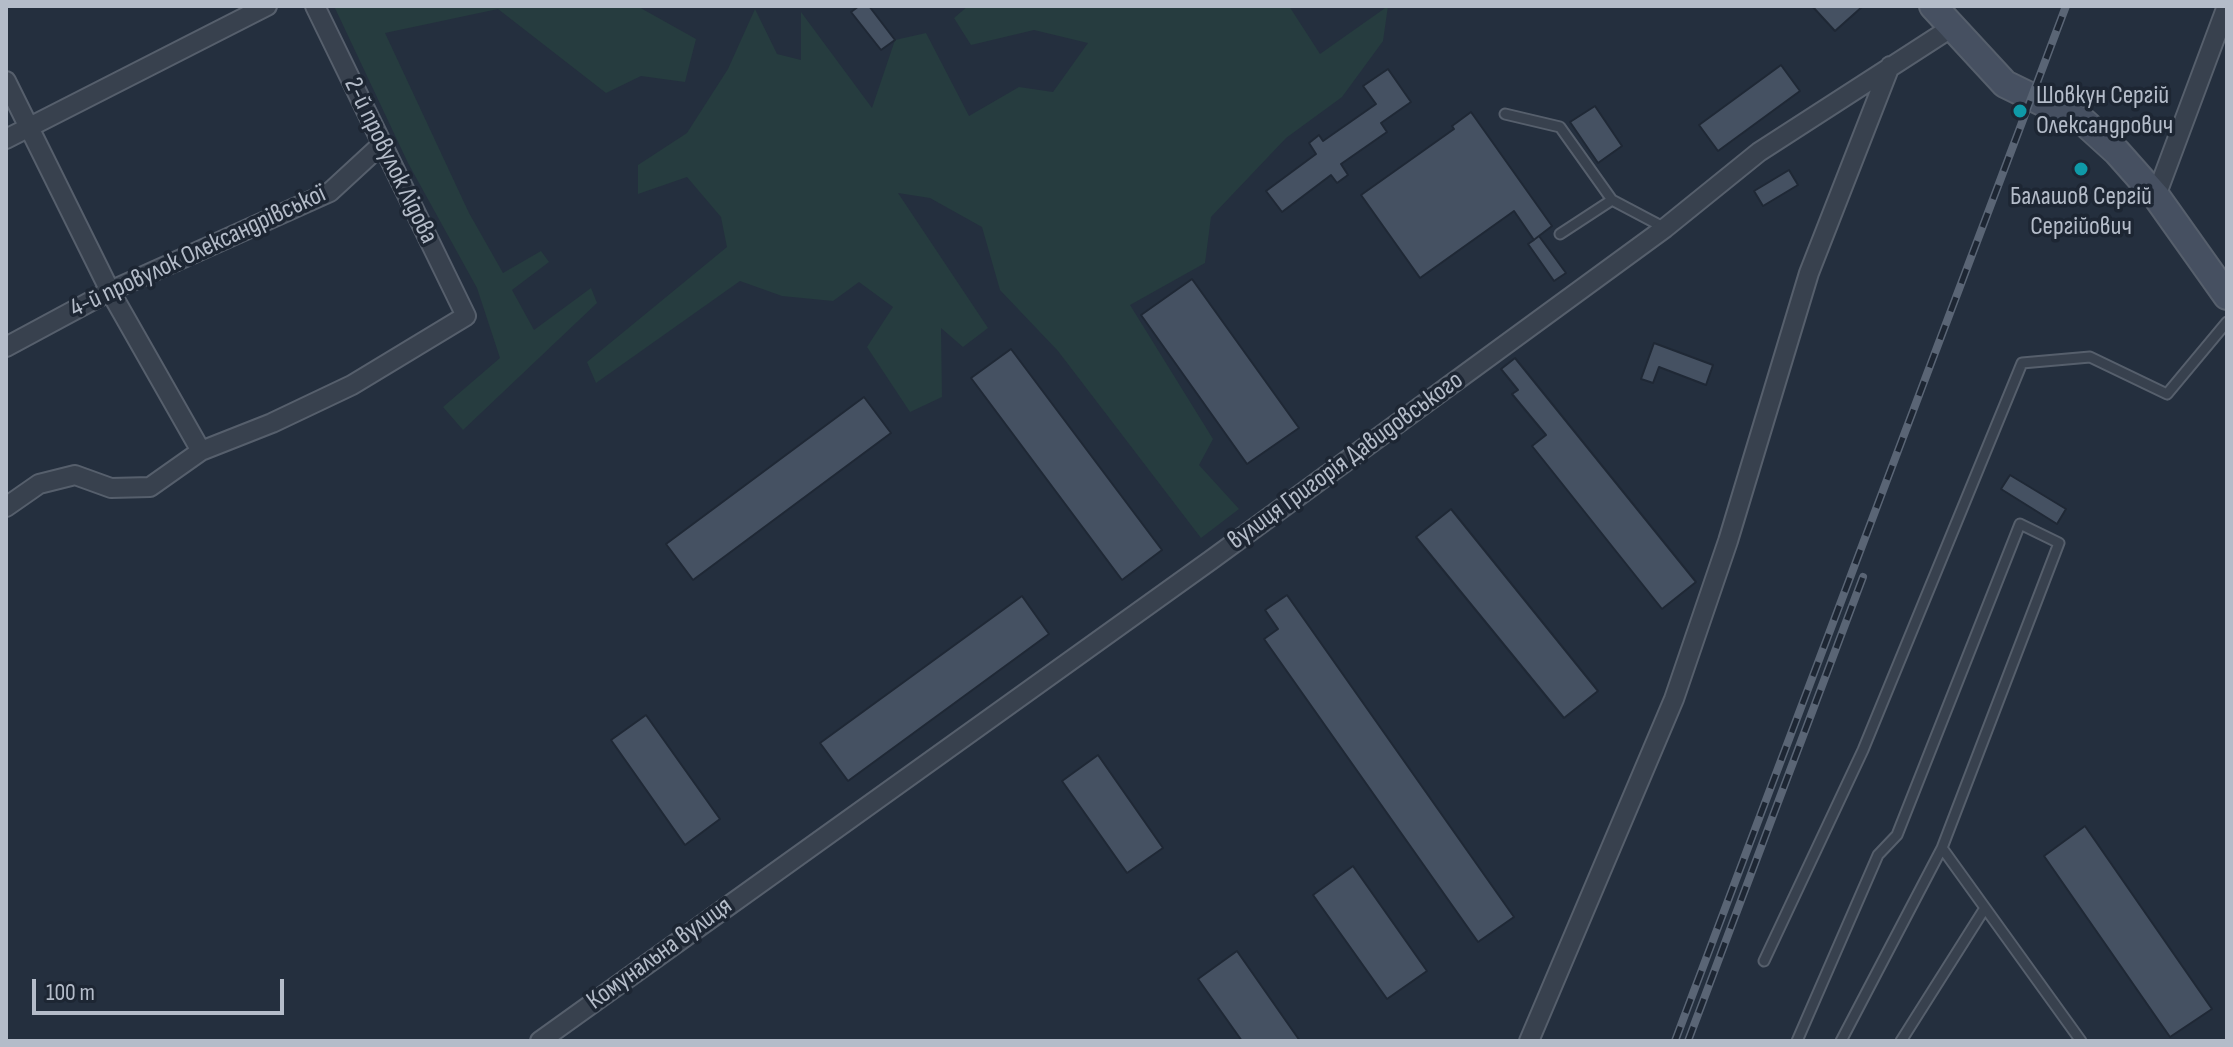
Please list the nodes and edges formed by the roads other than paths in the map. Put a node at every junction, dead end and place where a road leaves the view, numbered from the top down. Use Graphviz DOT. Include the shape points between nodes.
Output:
graph roads {
  1 [pos="267,6"];
  2 [pos="315,6"];
  3 [pos="1933,6"];
  4 [pos="2227,6"];
  5 [pos="1951,28"];
  6 [pos="1890,66"];
  7 [pos="6,81"];
  8 [pos="1505,114"];
  9 [pos="30,127"];
  10 [pos="6,139"];
  11 [pos="381,145"];
  12 [pos="2156,196"];
  13 [pos="1612,200"];
  14 [pos="1665,228"];
  15 [pos="1560,234"];
  16 [pos="2225,287"];
  17 [pos="110,291"];
  18 [pos="2227,322"];
  19 [pos="6,347"];
  20 [pos="201,451"];
  21 [pos="6,507"];
  22 [pos="1942,848"];
  23 [pos="741,896"];
  24 [pos="1985,908"];
  25 [pos="1764,961"];
  26 [pos="540,1041"];
  27 [pos="1529,1041"];
  28 [pos="1797,1041"];
  29 [pos="1841,1041"];
  30 [pos="1901,1041"];
  31 [pos="2081,1041"];
  1 -- 9 [label="street"];
  2 -- 11 [label="street, 2-й провулок Лідова"];
  3 -- 5 [label="main road"];
  4 -- 12 [label="street"];
  5 -- 6 [label="street, вулиця Григорія Давидовського"];
  5 -- 12 [label="main road" via="2005,84 2085,123"];
  6 -- 14 [label="street, вулиця Григорія Давидовського" via="1759,152"];
  6 -- 27 [label="street" via="1809,273 1674,699"];
  7 -- 9 [label="street"];
  8 -- 13 [label="lane" via="1560,127"];
  9 -- 10 [label="street"];
  9 -- 17 [label="street"];
  11 -- 17 [label="street, 4-й провулок Олександрівської" via="330,192"];
  11 -- 20 [label="street, 2-й провулок Лідова" via="466,316 352,385"];
  12 -- 16 [label="main road"];
  13 -- 14 [label="lane"];
  13 -- 15 [label="lane"];
  14 -- 23 [label="street, вулиця Григорія Давидовського"];
  17 -- 19 [label="street, 4-й провулок Олександрівської"];
  17 -- 20 [label="street"];
  18 -- 25 [label="lane" via="2167,394 2090,357 2022,363 1863,750"];
  20 -- 21 [label="street" via="150,487 111,488 75,475 39,484"];
  22 -- 24 [label="lane"];
  22 -- 28 [label="lane" via="2059,543 2020,524 1897,835 1878,855"];
  22 -- 29 [label="lane"];
  23 -- 26 [label="street, Комунальна вулиця"];
  24 -- 30 [label="lane"];
  24 -- 31 [label="lane"];
}
